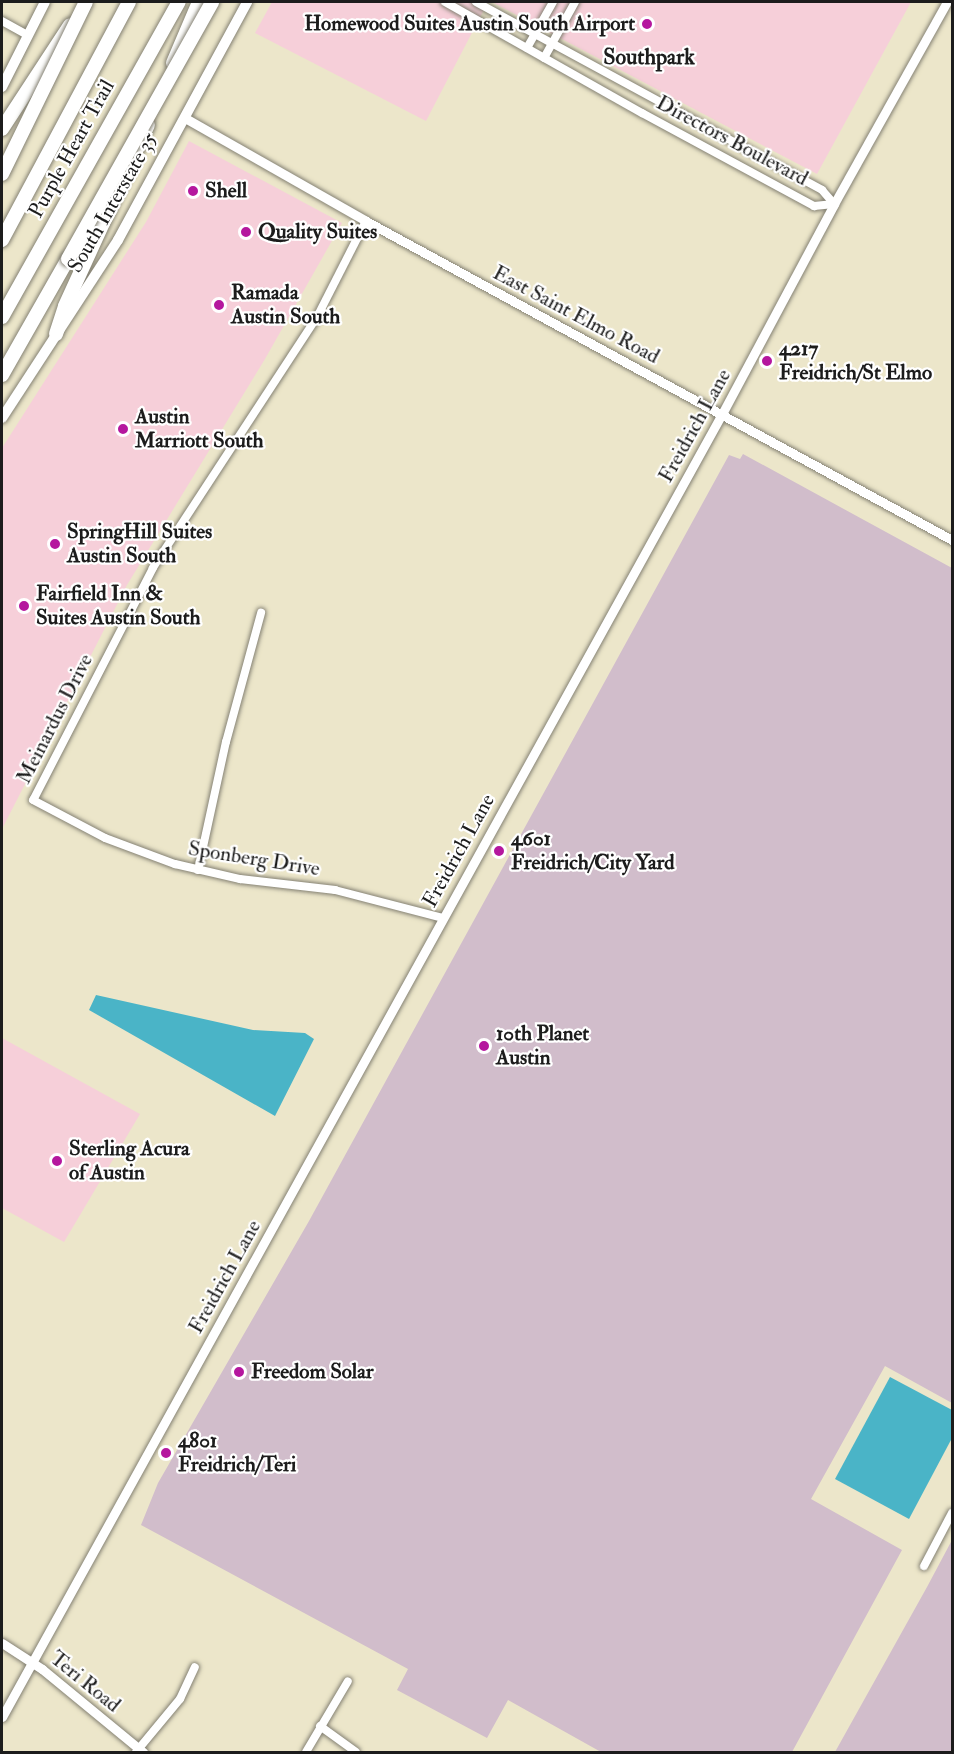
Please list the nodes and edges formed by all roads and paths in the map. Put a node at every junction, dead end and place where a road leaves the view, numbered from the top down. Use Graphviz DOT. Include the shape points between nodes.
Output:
graph roads {
  1 [pos="45,2"];
  2 [pos="87,2"];
  3 [pos="129,2"];
  4 [pos="180,2"];
  5 [pos="199,2"];
  6 [pos="212,2"];
  7 [pos="247,2"];
  8 [pos="445,2"];
  9 [pos="476,2"];
  10 [pos="553,2"];
  11 [pos="574,2"];
  12 [pos="947,2"];
  13 [pos="2,21"];
  14 [pos="534,34"];
  15 [pos="27,35"];
  16 [pos="552,43"];
  17 [pos="526,48"];
  18 [pos="544,58"];
  19 [pos="2,87"];
  20 [pos="185,118"];
  21 [pos="2,129"];
  22 [pos="2,174"];
  23 [pos="834,204"];
  24 [pos="366,222"];
  25 [pos="2,240"];
  26 [pos="2,317"];
  27 [pos="56,334"];
  28 [pos="2,375"];
  29 [pos="722,414"];
  30 [pos="2,418"];
  31 [pos="952,540"];
  32 [pos="261,613"];
  33 [pos="33,800"];
  34 [pos="198,870"];
  35 [pos="443,918"];
  36 [pos="952,1514"];
  37 [pos="924,1566"];
  38 [pos="2,1643"];
  39 [pos="32,1662"];
  40 [pos="195,1668"];
  41 [pos="348,1681"];
  42 [pos="2,1717"];
  43 [pos="320,1726"];
  44 [pos="139,1751"];
  45 [pos="306,1752"];
  46 [pos="356,1752"];
  1 -- 15 [label="main road"];
  2 -- 21 [label="highway"];
  2 -- 22 [label="highway, bridge"];
  3 -- 25 [label="highway, Purple Heart Trail"];
  4 -- 26 [label="highway, Purple Heart Trail"];
  5 -- 27 [label="highway"];
  6 -- 28 [label="highway, bridge"];
  7 -- 20 [label="main road, South Interstate 35"];
  8 -- 17 [label="street, Directors Boulevard"];
  9 -- 14 [label="street, Directors Boulevard"];
  10 -- 14 [label="street"];
  11 -- 16 [label="street"];
  12 -- 23 [label="street, Freidrich Lane"];
  13 -- 15 [label="street"];
  14 -- 16 [label="street, Directors Boulevard"];
  14 -- 17 [label="street"];
  15 -- 19 [label="main road"];
  16 -- 18 [label="street"];
  16 -- 23 [label="street, Directors Boulevard" via="822,190"];
  17 -- 18 [label="street, Directors Boulevard"];
  18 -- 23 [label="street, Directors Boulevard" via="814,206"];
  20 -- 24 [label="street, East Saint Elmo Road"];
  20 -- 27 [label="main road, South Interstate 35" via="118,240"];
  23 -- 29 [label="street, Freidrich Lane"];
  24 -- 29 [label="street, East Saint Elmo Road"];
  24 -- 33 [label="street, Meinardus Drive" via="317,317 153,568"];
  27 -- 30 [label="main road, South Interstate 35"];
  29 -- 31 [label="street, East Saint Elmo Road"];
  29 -- 35 [label="street, Freidrich Lane"];
  32 -- 34 [label="street" via="226,742"];
  33 -- 34 [label="street, Sponberg Drive" via="120,845"];
  34 -- 35 [label="street, Sponberg Drive" via="335,890"];
  35 -- 39 [label="street, Freidrich Lane"];
  36 -- 37 [label="street"];
  38 -- 39 [label="street, Teri Road"];
  39 -- 42 [label="street, Freidrich Lane"];
  39 -- 44 [label="street, Teri Road"];
  40 -- 44 [label="street" via="180,1699"];
  41 -- 43 [label="street"];
  43 -- 45 [label="street"];
  43 -- 46 [label="street"];
}
